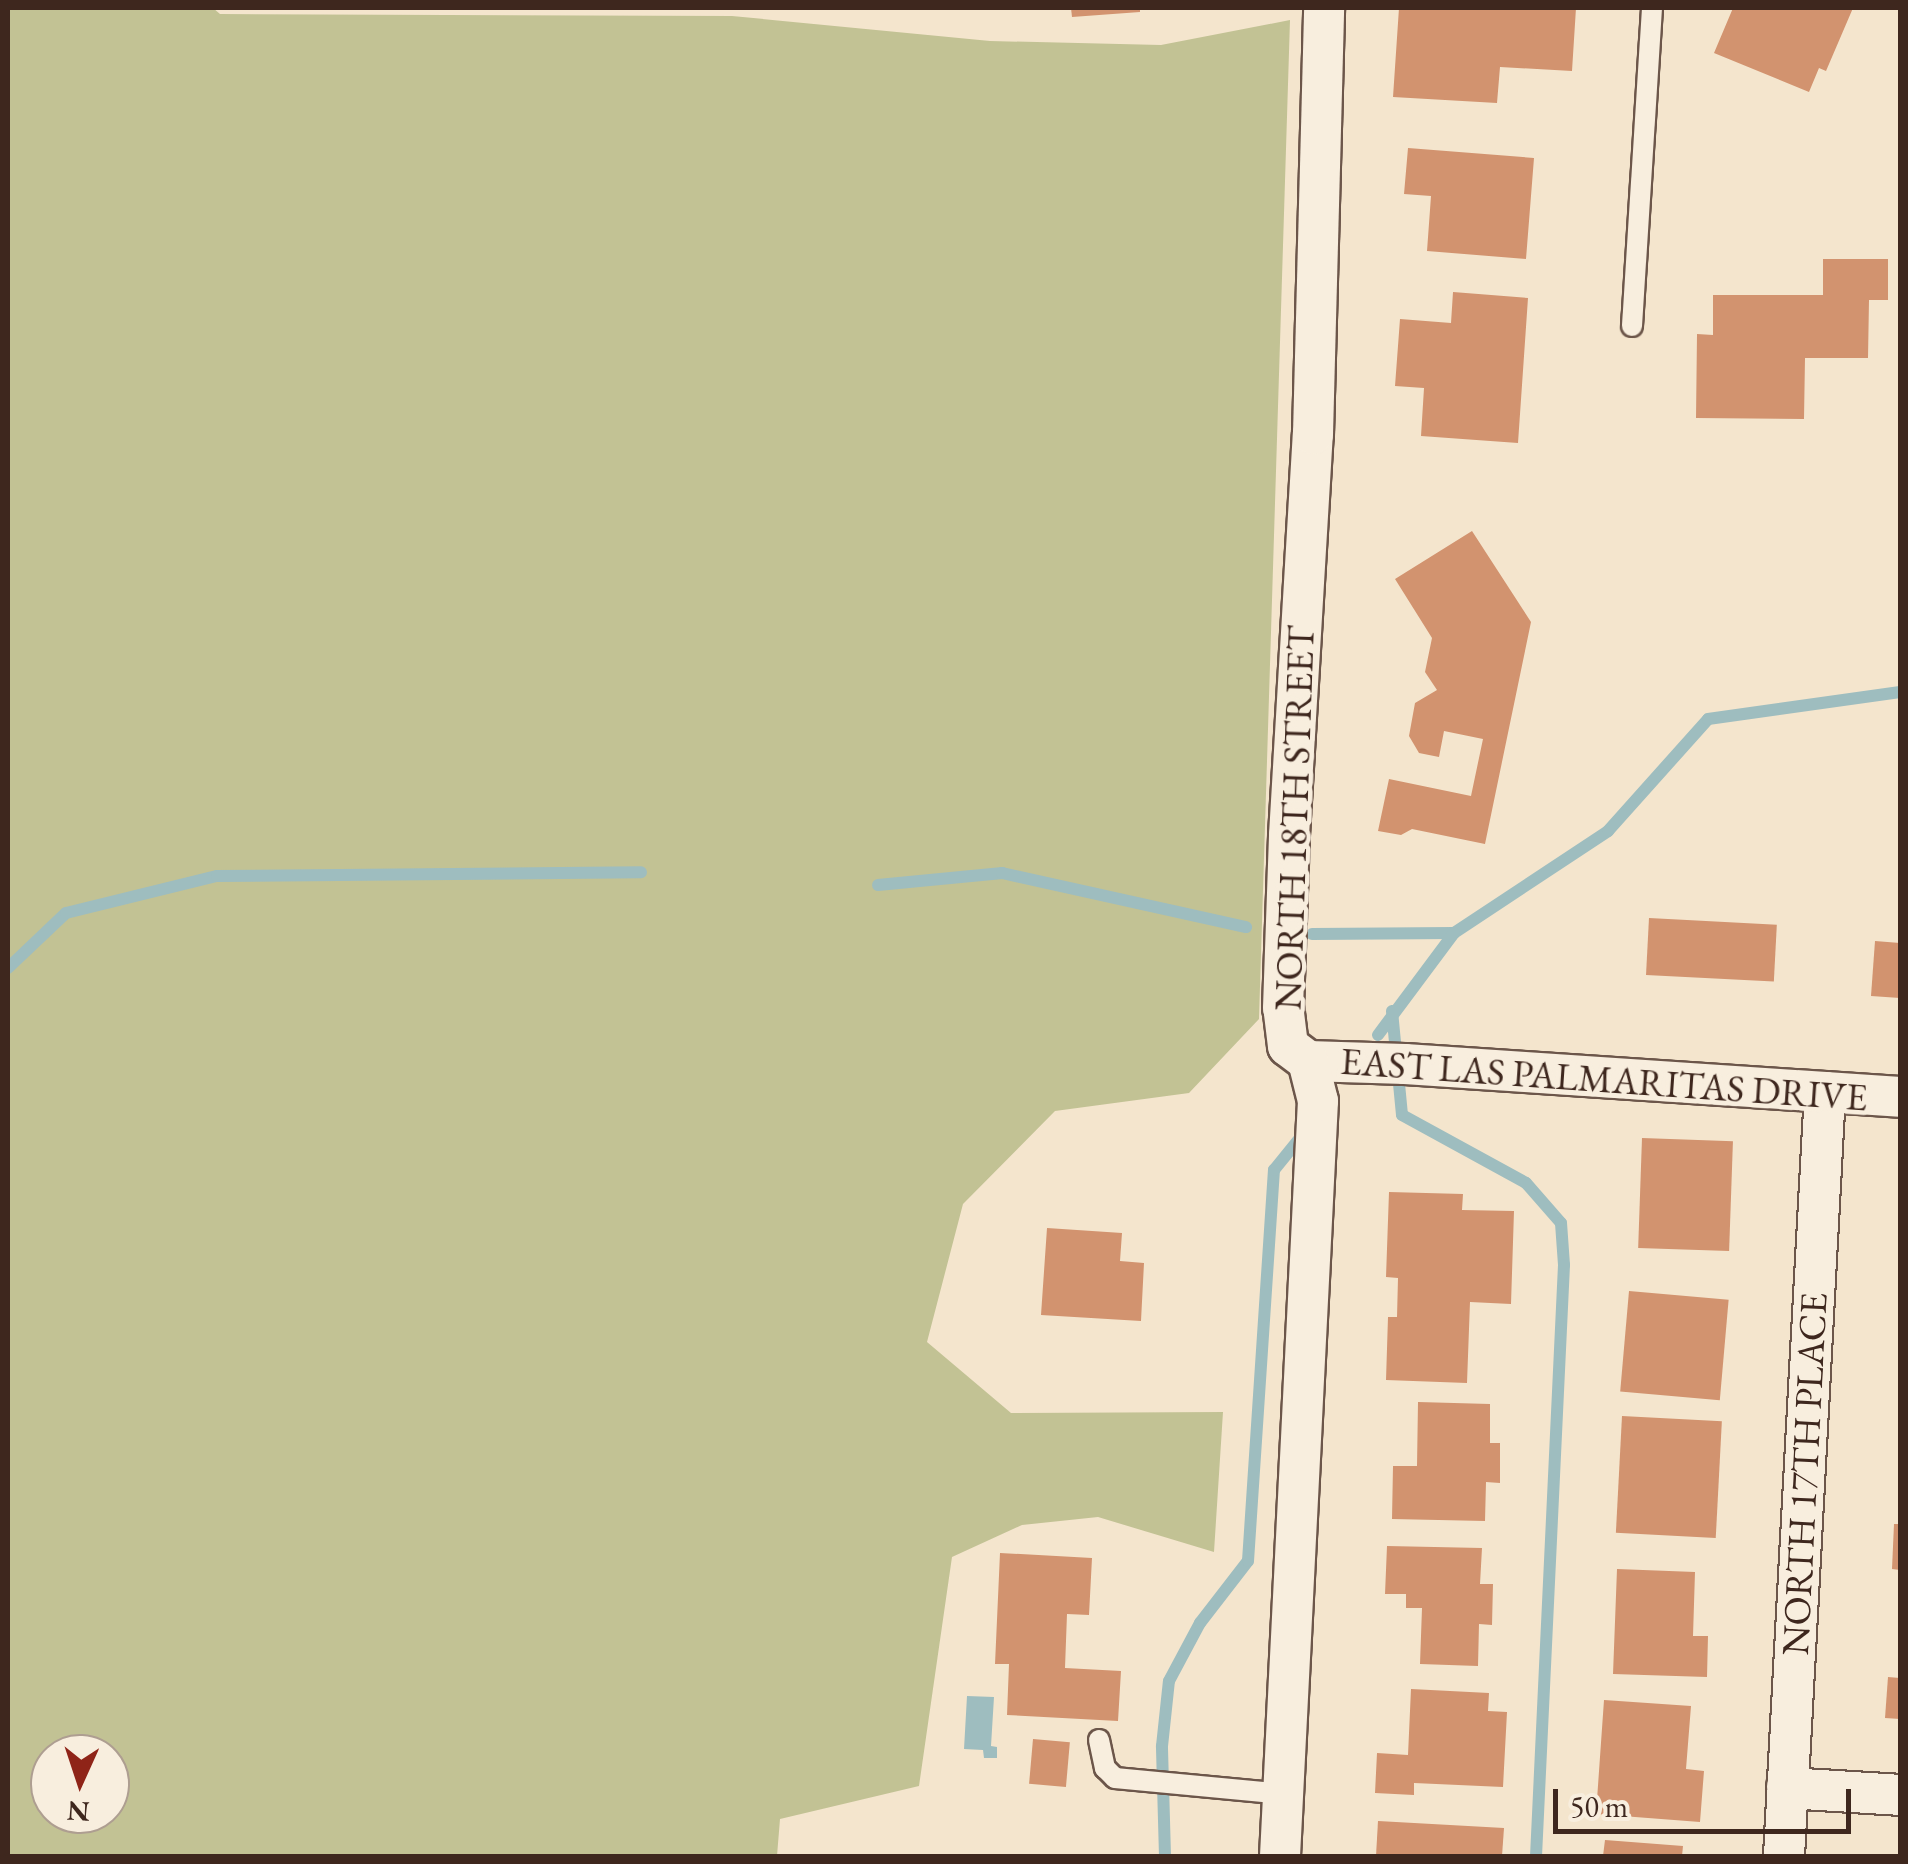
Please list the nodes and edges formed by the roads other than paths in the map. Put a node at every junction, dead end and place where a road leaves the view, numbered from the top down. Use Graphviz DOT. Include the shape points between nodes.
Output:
graph roads {
  1 [pos="1324,8"];
  2 [pos="1652,8"];
  3 [pos="1632,326"];
  4 [pos="1308,1061"];
  5 [pos="1825,1092"];
  6 [pos="1900,1098"];
  7 [pos="1100,1740"];
  8 [pos="1787,1788"];
  9 [pos="1284,1794"];
  10 [pos="1900,1795"];
  11 [pos="1280,1856"];
  12 [pos="1784,1856"];
  1 -- 4 [label="street, NORTH 18TH STREET" via="1313,434 1283,1008 1288,1046"];
  2 -- 3 [label="lane"];
  4 -- 5 [label="street, EAST LAS PALMARITAS DRIVE"];
  4 -- 9 [label="street, NORTH 18TH STREET" via="1318,1101"];
  5 -- 6 [label="street, EAST LAS PALMARITAS DRIVE"];
  5 -- 8 [label="street, NORTH 17TH PLACE"];
  7 -- 9 [label="lane" via="1105,1768 1115,1778"];
  8 -- 10 [label="street"];
  8 -- 12 [label="street, NORTH 17TH PLACE"];
  9 -- 11 [label="street, NORTH 18TH STREET"];
}
